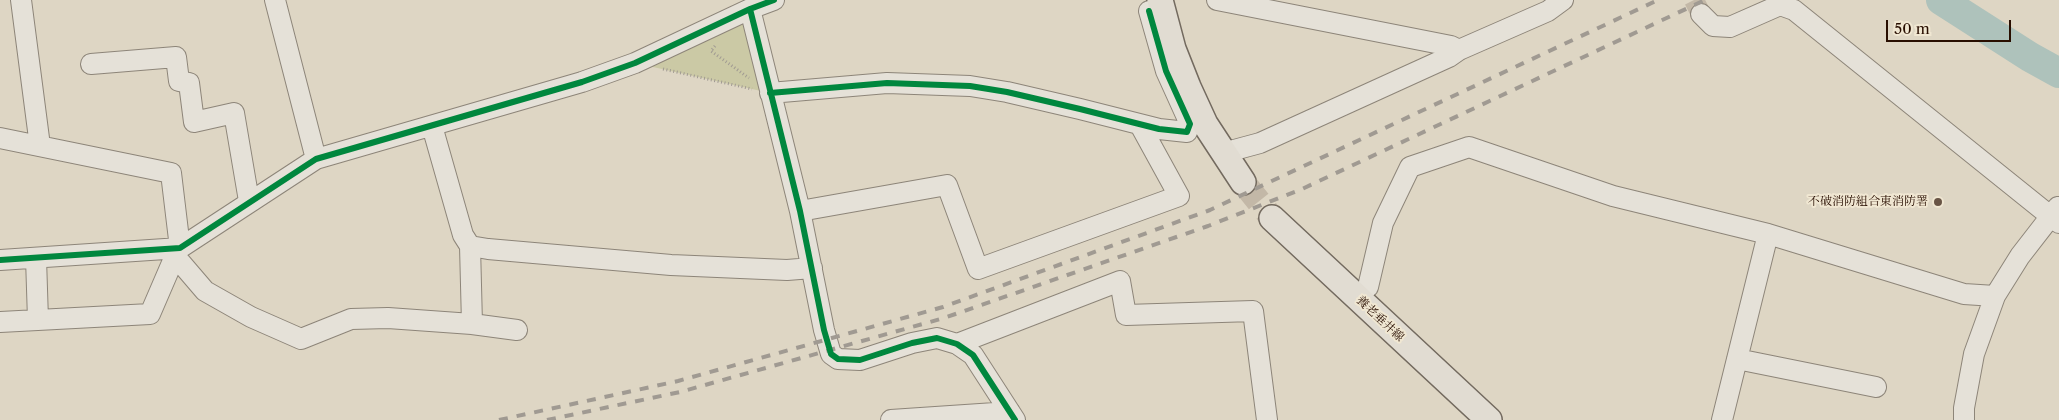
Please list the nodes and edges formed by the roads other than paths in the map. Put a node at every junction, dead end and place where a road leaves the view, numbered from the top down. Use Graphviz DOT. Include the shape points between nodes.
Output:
graph roads {
  1 [pos="21,0"];
  2 [pos="275,0"];
  3 [pos="774,0"];
  4 [pos="1217,0"];
  5 [pos="1563,0"];
  6 [pos="1155,5"];
  7 [pos="750,9"];
  8 [pos="1701,14"];
  9 [pos="1459,50"];
  10 [pos="91,64"];
  11 [pos="770,93"];
  12 [pos="1140,125"];
  13 [pos="432,126"];
  14 [pos="0,138"];
  15 [pos="40,146"];
  16 [pos="1223,153"];
  17 [pos="316,159"];
  18 [pos="1243,182"];
  19 [pos="249,201"];
  20 [pos="800,211"];
  21 [pos="2056,214"];
  22 [pos="1272,218"];
  23 [pos="1768,234"];
  24 [pos="470,246"];
  25 [pos="177,252"];
  26 [pos="36,258"];
  27 [pos="0,260"];
  28 [pos="812,268"];
  29 [pos="1368,287"];
  30 [pos="1996,296"];
  31 [pos="38,320"];
  32 [pos="0,322"];
  33 [pos="472,324"];
  34 [pos="517,330"];
  35 [pos="957,344"];
  36 [pos="1737,360"];
  37 [pos="1876,387"];
  38 [pos="1012,416"];
  39 [pos="891,420"];
  40 [pos="1268,420"];
  41 [pos="1489,420"];
  42 [pos="1722,420"];
  43 [pos="1964,420"];
  1 -- 15 [label="street"];
  2 -- 17 [label="street"];
  3 -- 7 [label="street"];
  4 -- 9 [label="street"];
  5 -- 9 [label="street" via="1548,11"];
  6 -- 12 [label="street" via="1166,71 1190,124 1187,132"];
  6 -- 16 [label="main road" via="1188,87"];
  7 -- 11 [label="street"];
  7 -- 13 [label="street" via="635,63"];
  8 -- 21 [label="street" via="1713,26 1730,27 1780,5 1794,10"];
  9 -- 16 [label="street" via="1260,143"];
  10 -- 19 [label="street" via="176,57 179,81 189,83 194,122 234,113"];
  11 -- 12 [label="street" via="887,83 970,86 1025,96"];
  11 -- 20 [label="street"];
  12 -- 20 [label="street" via="1180,196 978,269 947,185"];
  13 -- 17 [label="street"];
  13 -- 24 [label="street" via="463,234"];
  14 -- 15 [label="street"];
  15 -- 25 [label="street" via="171,173"];
  16 -- 18 [label="main road"];
  17 -- 19 [label="street"];
  19 -- 25 [label="street"];
  20 -- 28 [label="street"];
  21 -- 30 [label="street" via="2020,256"];
  22 -- 41 [label="main road, 養老垂井線"];
  23 -- 29 [label="street" via="1613,196 1469,147 1410,168 1383,223"];
  23 -- 30 [label="street" via="1964,294"];
  23 -- 36 [label="street"];
  24 -- 28 [label="street" via="671,265 787,270"];
  24 -- 33 [label="street"];
  25 -- 26 [label="street"];
  25 -- 31 [label="street" via="150,314"];
  25 -- 33 [label="street" via="205,291 251,317 301,339 351,319 388,318"];
  26 -- 27 [label="street"];
  26 -- 31 [label="street"];
  28 -- 35 [label="street" via="824,330 831,354 838,359 860,360 936,338"];
  30 -- 43 [label="street" via="1974,354"];
  31 -- 32 [label="street"];
  33 -- 34 [label="street"];
  35 -- 38 [label="street" via="973,355"];
  35 -- 40 [label="street" via="1120,281 1126,315 1253,311"];
  36 -- 37 [label="street"];
  36 -- 42 [label="street"];
  38 -- 39 [label="street"];
}
